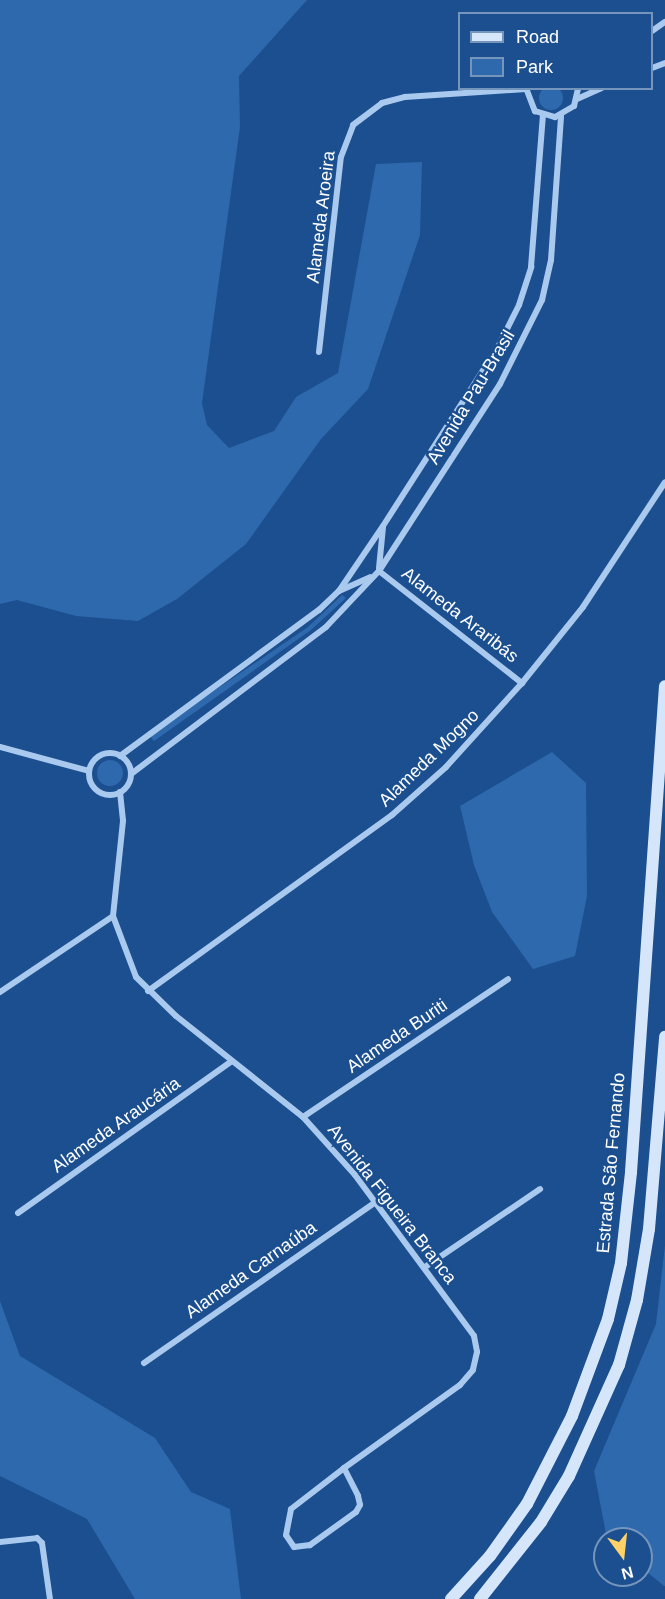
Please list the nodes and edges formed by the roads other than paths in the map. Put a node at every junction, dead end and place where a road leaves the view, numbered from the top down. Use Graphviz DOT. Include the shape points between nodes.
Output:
graph roads {
  1 [pos="511,90"];
  2 [pos="526,90"];
  3 [pos="578,90"];
  4 [pos="597,90"];
  5 [pos="577,99"];
  6 [pos="543,116"];
  7 [pos="561,116"];
  8 [pos="319,352"];
  9 [pos="665,482"];
  10 [pos="383,526"];
  11 [pos="378,571"];
  12 [pos="339,591"];
  13 [pos="522,683"];
  14 [pos="665,686"];
  15 [pos="0,747"];
  16 [pos="120,756"];
  17 [pos="89,771"];
  18 [pos="131,774"];
  19 [pos="120,792"];
  20 [pos="113,915"];
  21 [pos="508,979"];
  22 [pos="148,991"];
  23 [pos="0,992"];
  24 [pos="665,1037"];
  25 [pos="232,1061"];
  26 [pos="303,1117"];
  27 [pos="540,1189"];
  28 [pos="374,1203"];
  29 [pos="18,1213"];
  30 [pos="425,1267"];
  31 [pos="144,1363"];
  32 [pos="344,1468"];
  33 [pos="0,1542"];
  34 [pos="50,1599"];
  35 [pos="452,1599"];
  36 [pos="480,1599"];
  1 -- 8 [label="street, Alameda Aroeira" via="405,97 382,103 353,125 341,157"];
  2 -- 6 [label="street" via="530,105"];
  3 -- 5 [label="street"];
  4 -- 5 [label="street"];
  5 -- 7 [label="street"];
  6 -- 7 [label="street"];
  6 -- 10 [label="street, Avenida Pau-Brasil" via="531,267 519,305 498,347"];
  7 -- 11 [label="street, Avenida Pau-Brasil" via="551,260 542,300 500,384"];
  9 -- 13 [label="street, Alameda Mogno" via="583,607"];
  10 -- 11 [label="street, Avenida Pau-Brasil"];
  10 -- 12 [label="street, Avenida Pau-Brasil"];
  11 -- 12 [label="street, Avenida Pau-Brasil"];
  11 -- 13 [label="street, Alameda Araribás"];
  11 -- 18 [label="street, Avenida Pau-Brasil" via="326,627"];
  12 -- 16 [label="street, Avenida Pau-Brasil" via="301,626"];
  13 -- 22 [label="street, Alameda Mogno" via="446,767 392,815"];
  14 -- 35 [label="main road, Estrada São Fernando" via="631,1172 621,1263 610,1308 558,1448 527,1504 490,1556"];
  15 -- 17 [label="street"];
  16 -- 17 [label="street, Avenida Pau-Brasil" via="100,756"];
  16 -- 18 [label="street"];
  17 -- 19 [label="street" via="91,784 100,793"];
  18 -- 19 [label="street, Avenida Pau-Brasil"];
  19 -- 20 [label="street, Avenida Figueira Branca" via="123,821"];
  20 -- 22 [label="street, Avenida Figueira Branca" via="127,959"];
  20 -- 23 [label="street"];
  21 -- 26 [label="street, Alameda Buriti"];
  22 -- 25 [label="street, Avenida Figueira Branca"];
  24 -- 36 [label="main road" via="649,1229 637,1300 619,1365 569,1476 542,1522"];
  25 -- 26 [label="street, Avenida Figueira Branca"];
  25 -- 29 [label="street, Alameda Araucária"];
  26 -- 28 [label="street, Avenida Figueira Branca"];
  27 -- 30 [label="street"];
  28 -- 30 [label="street, Avenida Figueira Branca"];
  28 -- 31 [label="street, Alameda Carnaúba"];
  30 -- 32 [label="street, Avenida Figueira Branca" via="474,1336 477,1352 473,1370 460,1384"];
  32 -- 32 [label="street, Avenida Figueira Branca" via="291,1509 286,1536 294,1547 310,1545 356,1512 358,1496"];
  33 -- 34 [label="street" via="37,1538 42,1543"];
}
